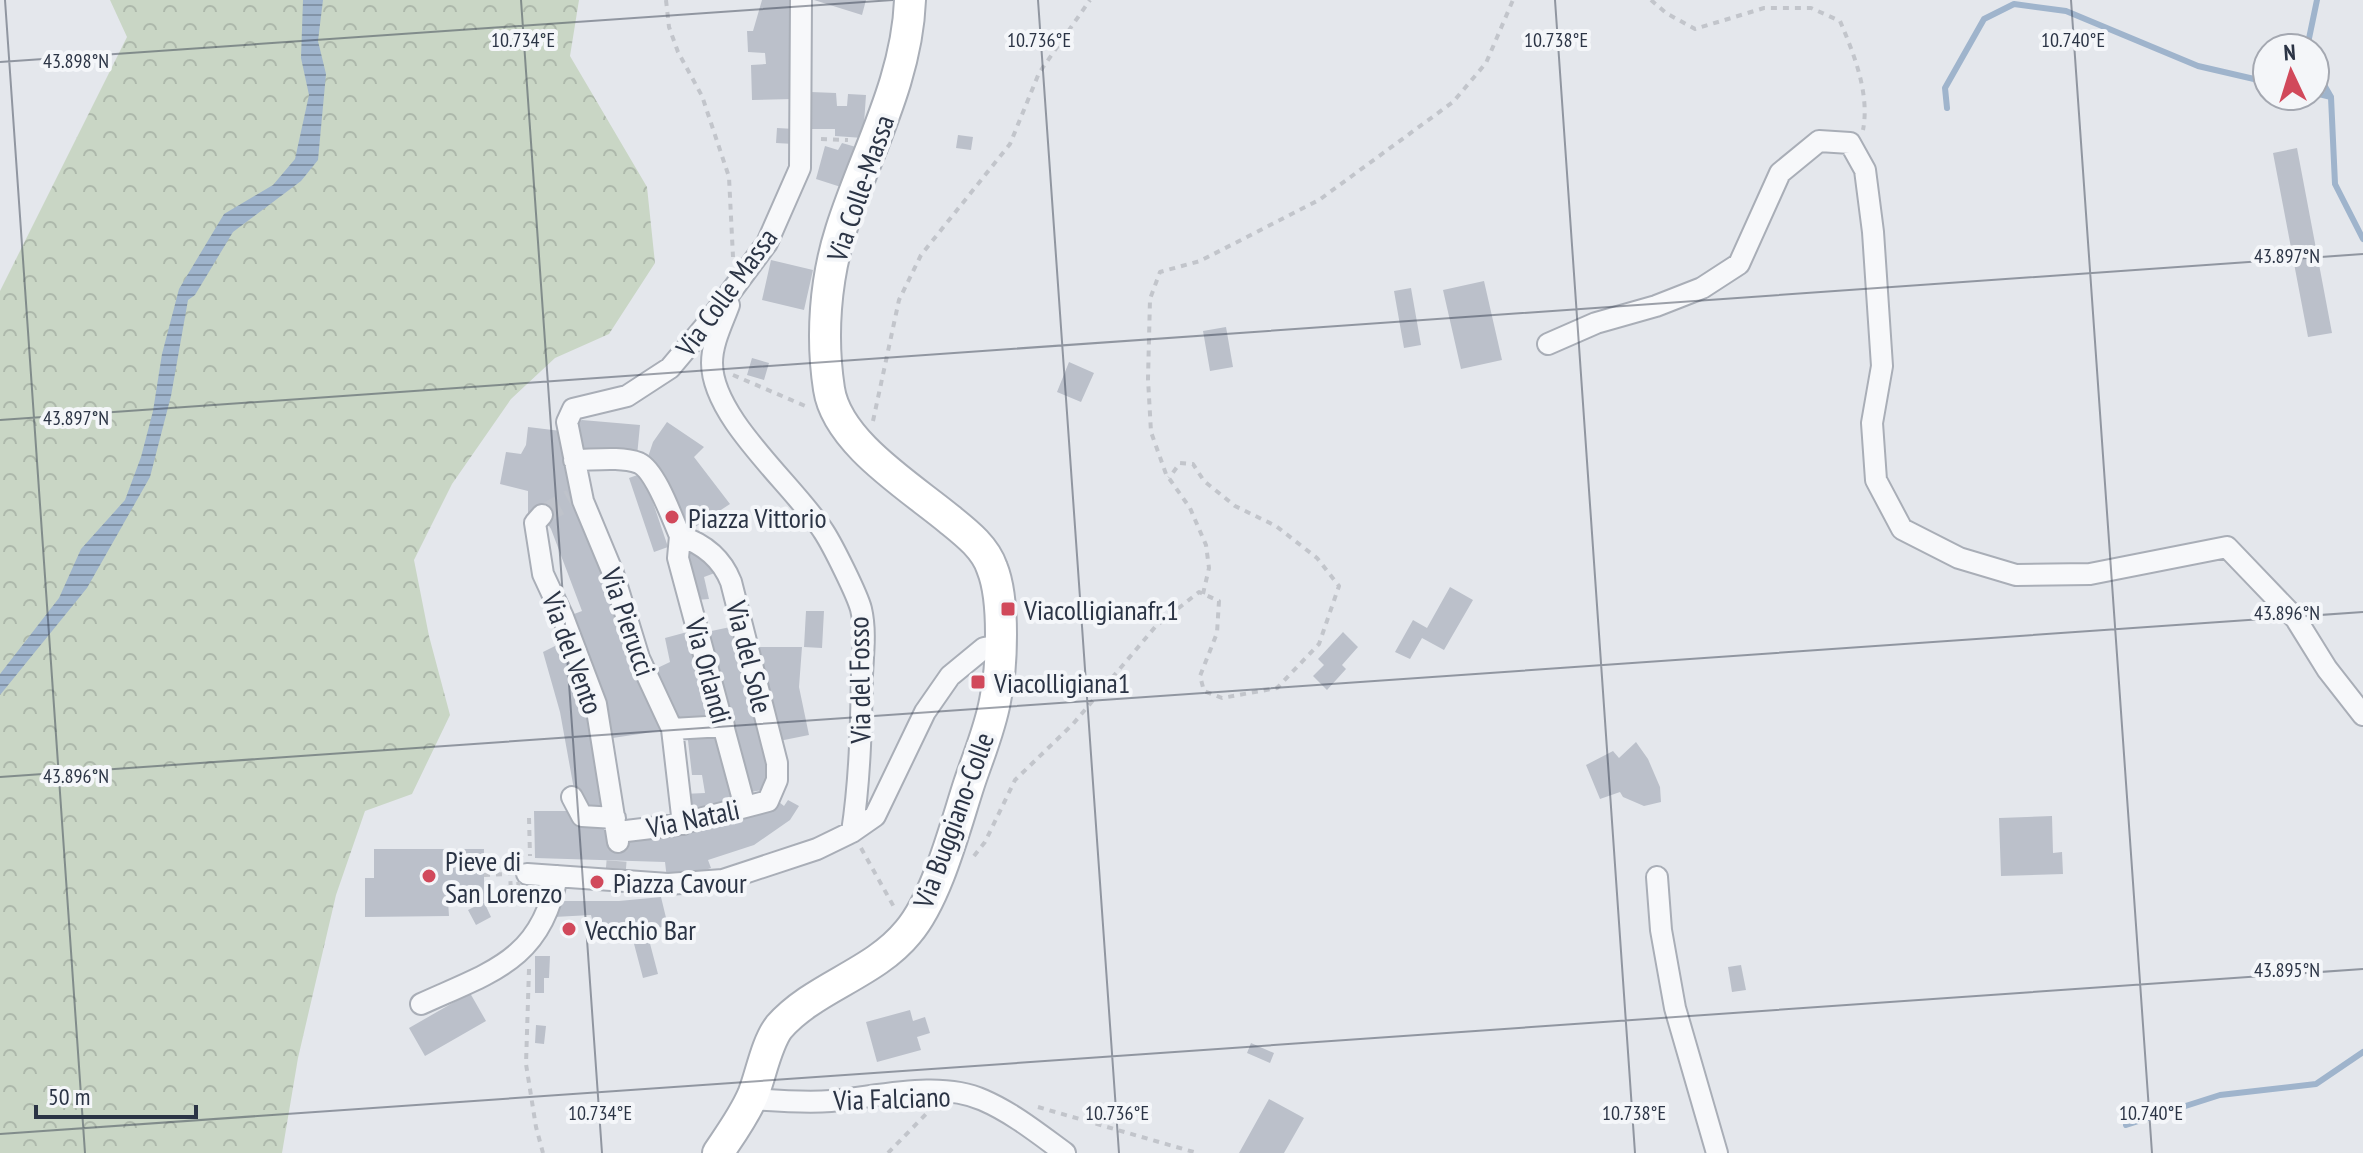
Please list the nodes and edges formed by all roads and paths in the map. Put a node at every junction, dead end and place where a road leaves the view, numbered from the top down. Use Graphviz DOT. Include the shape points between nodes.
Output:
graph roads {
  1 [pos="666,0"];
  2 [pos="801,0"];
  3 [pos="910,0"];
  4 [pos="1090,0"];
  5 [pos="1513,0"];
  6 [pos="1651,0"];
  7 [pos="799,138"];
  8 [pos="876,141"];
  9 [pos="1852,147"];
  10 [pos="735,287"];
  11 [pos="1548,344"];
  12 [pos="712,365"];
  13 [pos="567,422"];
  14 [pos="841,422"];
  15 [pos="875,458"];
  16 [pos="574,460"];
  17 [pos="1169,478"];
  18 [pos="542,515"];
  19 [pos="680,536"];
  20 [pos="1203,594"];
  21 [pos="1000,645"];
  22 [pos="2363,715"];
  23 [pos="724,726"];
  24 [pos="672,729"];
  25 [pos="572,797"];
  26 [pos="768,801"];
  27 [pos="745,807"];
  28 [pos="529,818"];
  29 [pos="683,824"];
  30 [pos="617,830"];
  31 [pos="852,832"];
  32 [pos="968,864"];
  33 [pos="523,874"];
  34 [pos="484,875"];
  35 [pos="557,876"];
  36 [pos="1657,877"];
  37 [pos="909,932"];
  38 [pos="529,941"];
  39 [pos="421,1004"];
  40 [pos="946,1093"];
  41 [pos="751,1099"];
  42 [pos="1031,1104"];
  43 [pos="543,1153"];
  44 [pos="718,1153"];
  45 [pos="888,1153"];
  46 [pos="1065,1153"];
  47 [pos="1197,1153"];
  48 [pos="1717,1153"];
  1 -- 10 [label="path" via="669,27 702,96 729,177"];
  2 -- 7 [label="street, Via Colle Massa"];
  3 -- 8 [label="street, Via Colle-Massa" via="895,85"];
  4 -- 15 [label="path" via="1039,73 1010,144 921,255 899,300 869,435"];
  5 -- 17 [label="path" via="1486,63 1453,102 1319,200 1200,261 1160,272 1150,299 1148,379 1151,432"];
  6 -- 9 [label="path" via="1695,29 1764,8 1811,8 1840,21 1865,103 1864,129"];
  7 -- 8 [label="path"];
  7 -- 10 [label="street, Via Colle Massa" via="800,168 767,243"];
  8 -- 14 [label="street, Via Colle-Massa" via="840,233 827,296 826,367 832,405"];
  9 -- 11 [label="street" via="1819,141 1780,173 1739,264 1702,288"];
  9 -- 22 [label="street" via="1865,170 1875,259 1882,366 1872,423 1876,480 1902,529 1959,558 2016,575 2090,574 2227,547 2296,619"];
  10 -- 12 [label="street" via="714,343"];
  10 -- 13 [label="street, Via Colle Massa" via="670,368 627,396 573,409"];
  12 -- 14 [label="path"];
  12 -- 31 [label="street, Via del Fosso" via="718,391 743,433 824,533 861,608 861,746"];
  13 -- 16 [label="street, Via Pierucci"];
  14 -- 15 [label="street, Via Colle-Massa"];
  15 -- 21 [label="street, Via Colle-Massa" via="981,549 996,584"];
  16 -- 19 [label="street" via="640,464 655,480"];
  16 -- 24 [label="street, Via Pierucci" via="577,497 613,573 639,658"];
  17 -- 20 [label="path" via="1206,545 1209,568"];
  17 -- 20 [label="path" via="1180,463 1193,464 1204,481 1235,506 1276,526 1317,558 1339,586 1319,644 1277,688 1222,698 1204,691 1200,676 1217,633 1219,601"];
  18 -- 30 [label="street, Via del Vento" via="535,523 543,574 596,704"];
  19 -- 23 [label="street, Via Orlandi" via="678,558"];
  19 -- 26 [label="street, Via del Sole" via="714,554 726,568 738,600 777,763"];
  20 -- 32 [label="path" via="1156,626 1073,724 1015,780 985,842"];
  21 -- 31 [label="street" via="984,648 950,676 925,712 875,816"];
  21 -- 37 [label="street, Via Buggiano-Colle" via="990,724 932,889"];
  23 -- 24 [label="street"];
  23 -- 27 [label="street, Via Orlandi"];
  24 -- 29 [label="street, Via Pierucci"];
  25 -- 30 [label="street, Via Natali" via="582,816"];
  26 -- 27 [label="street, Via Natali"];
  27 -- 29 [label="street, Via Natali"];
  28 -- 33 [label="path"];
  29 -- 30 [label="street, Via Natali"];
  31 -- 35 [label="street" via="723,880 668,884"];
  31 -- 37 [label="path"];
  33 -- 34 [label="path"];
  33 -- 35 [label="street"];
  35 -- 38 [label="street" via="553,901"];
  36 -- 48 [label="street" via="1675,1008"];
  37 -- 41 [label="street, Via Buggiano-Colle" via="780,1027"];
  38 -- 39 [label="street" via="501,968"];
  38 -- 43 [label="path" via="526,1064"];
  40 -- 41 [label="street, Via Falciano" via="829,1101"];
  40 -- 45 [label="path"];
  40 -- 46 [label="street, Via Falciano" via="981,1099"];
  41 -- 44 [label="street, Via Buggiano-Colle"];
  42 -- 47 [label="path"];
}
